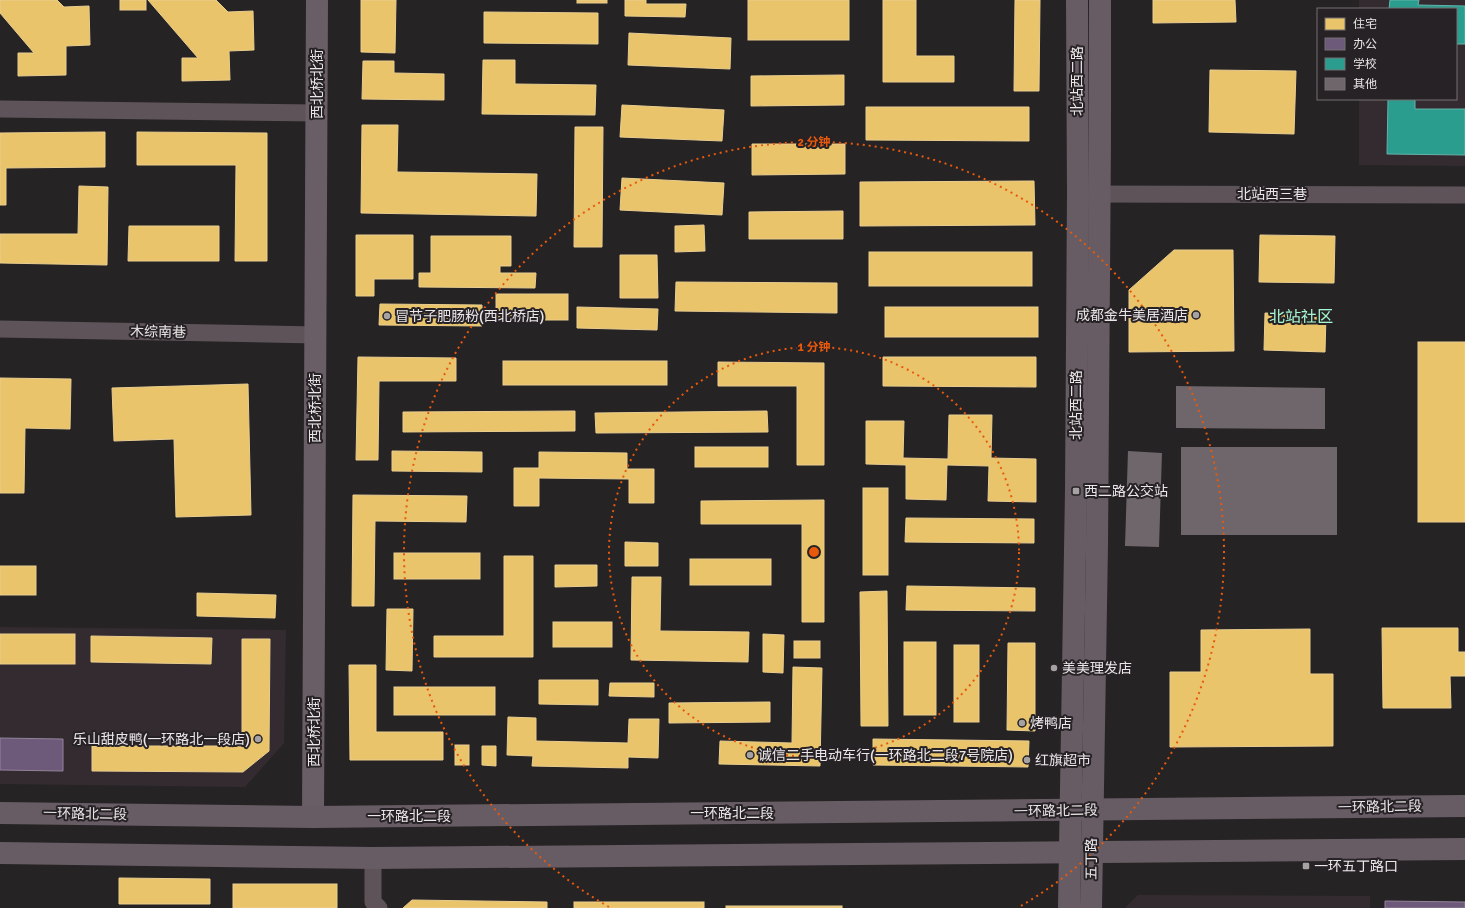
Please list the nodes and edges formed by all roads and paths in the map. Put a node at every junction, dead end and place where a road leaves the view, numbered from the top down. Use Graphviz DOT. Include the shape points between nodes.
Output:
graph roads {
  1 [pos="317,0"];
  2 [pos="1077,0"];
  3 [pos="1100,0"];
  4 [pos="0,109"];
  5 [pos="317,113"];
  6 [pos="1078,194"];
  7 [pos="1100,194"];
  8 [pos="1465,194"];
  9 [pos="0,330"];
  10 [pos="316,335"];
  11 [pos="1465,806"];
  12 [pos="1092,810"];
  13 [pos="1070,811"];
  14 [pos="0,813"];
  15 [pos="314,817"];
  16 [pos="1465,849"];
  17 [pos="1081,852"];
  18 [pos="0,853"];
  19 [pos="373,858"];
  20 [pos="379,908"];
  21 [pos="1069,908"];
  22 [pos="1091,908"];
  1 -- 5 [label="street, 西北桥北街"];
  2 -- 6 [label="main road, 北站西二路"];
  3 -- 7 [label="main road, 北站西二路"];
  4 -- 5 [label="street"];
  5 -- 10 [label="street, 西北桥北街"];
  6 -- 7 [label="street, 北站西三巷"];
  6 -- 13 [label="main road, 北站西二路"];
  7 -- 8 [label="street, 北站西三巷"];
  7 -- 12 [label="main road, 北站西二路"];
  9 -- 10 [label="street, 木综南巷"];
  10 -- 15 [label="street, 西北桥北街"];
  11 -- 12 [label="main road, 一环路北二段"];
  12 -- 13 [label="main road, 一环路北二段"];
  12 -- 17 [label="main road, 五丁路"];
  13 -- 15 [label="main road, 一环路北二段"];
  13 -- 17 [label="main road, 五丁路"];
  14 -- 15 [label="main road, 一环路北二段"];
  16 -- 17 [label="main road"];
  17 -- 19 [label="main road"];
  17 -- 21 [label="main road, 五丁路"];
  17 -- 22 [label="main road, 五丁路"];
  18 -- 19 [label="main road"];
  19 -- 20 [label="street" via="373,902"];
}
